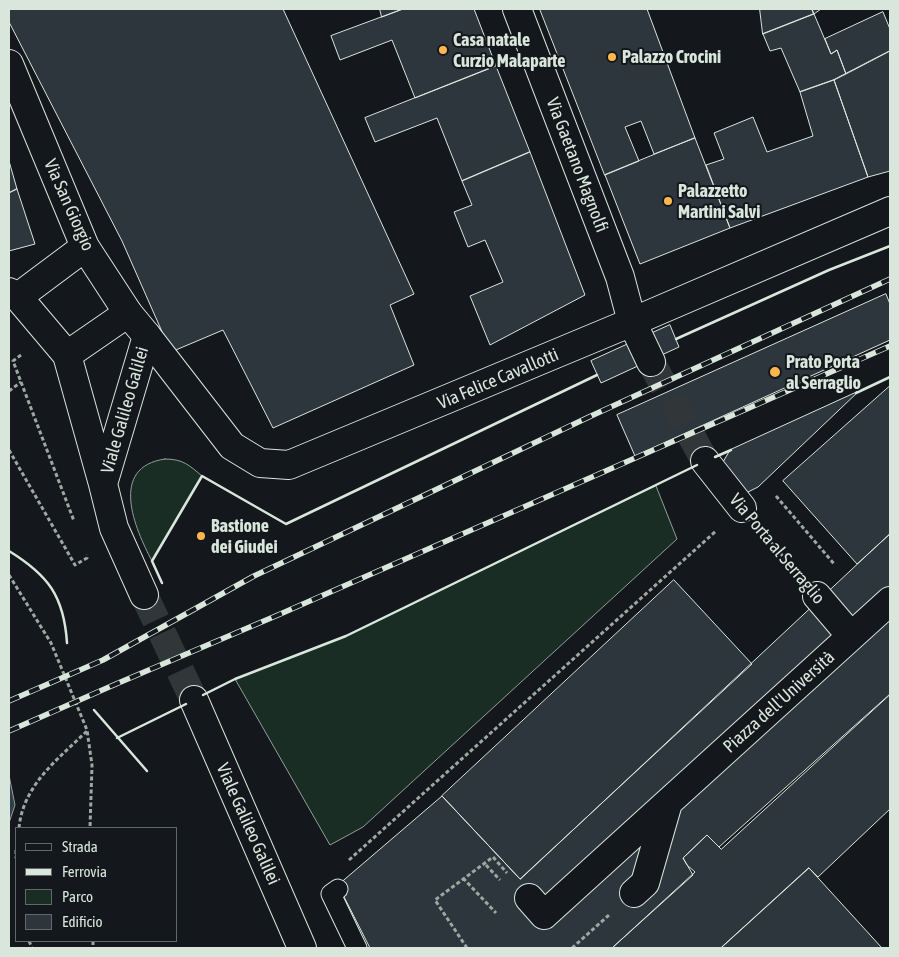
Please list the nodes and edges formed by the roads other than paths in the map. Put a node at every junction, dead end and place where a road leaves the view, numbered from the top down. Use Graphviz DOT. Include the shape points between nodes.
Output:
graph roads {
  1 [pos="516,9"];
  2 [pos="9,64"];
  3 [pos="890,211"];
  4 [pos="85,247"];
  5 [pos="13,294"];
  6 [pos="128,313"];
  7 [pos="632,322"];
  8 [pos="147,336"];
  9 [pos="67,355"];
  10 [pos="651,362"];
  11 [pos="705,462"];
  12 [pos="103,484"];
  13 [pos="742,508"];
  14 [pos="144,595"];
  15 [pos="817,596"];
  16 [pos="890,601"];
  17 [pos="851,636"];
  18 [pos="194,700"];
  19 [pos="668,803"];
  20 [pos="335,892"];
  21 [pos="634,894"];
  22 [pos="529,898"];
  23 [pos="302,948"];
  24 [pos="357,948"];
  1 -- 7 [label="street, Via Gaetano Magnolfi" via="620,277"];
  2 -- 4 [label="street, Via San Giorgio"];
  3 -- 7 [label="street, Via Felice Cavallotti"];
  4 -- 5 [label="street"];
  4 -- 6 [label="street, Via San Giorgio"];
  5 -- 9 [label="street, Viale Galileo Galilei"];
  6 -- 8 [label="street, Via San Giorgio"];
  6 -- 9 [label="street"];
  7 -- 8 [label="street, Via Felice Cavallotti" via="289,465 260,463 232,446"];
  7 -- 10 [label="street"];
  8 -- 12 [label="street, Viale Galileo Galilei"];
  9 -- 12 [label="street, Viale Galileo Galilei"];
  11 -- 13 [label="street, Via Porta al Serraglio"];
  12 -- 14 [label="street, Viale Galileo Galilei" via="114,528"];
  15 -- 17 [label="street, Via Porta al Serraglio"];
  16 -- 17 [label="street, Piazza dell'Università"];
  17 -- 19 [label="street, Piazza dell'Università"];
  18 -- 23 [label="street, Viale Galileo Galilei"];
  19 -- 21 [label="street" via="645,883"];
  19 -- 22 [label="street, Piazza dell'Università" via="544,915"];
  20 -- 24 [label="lane"];
}
